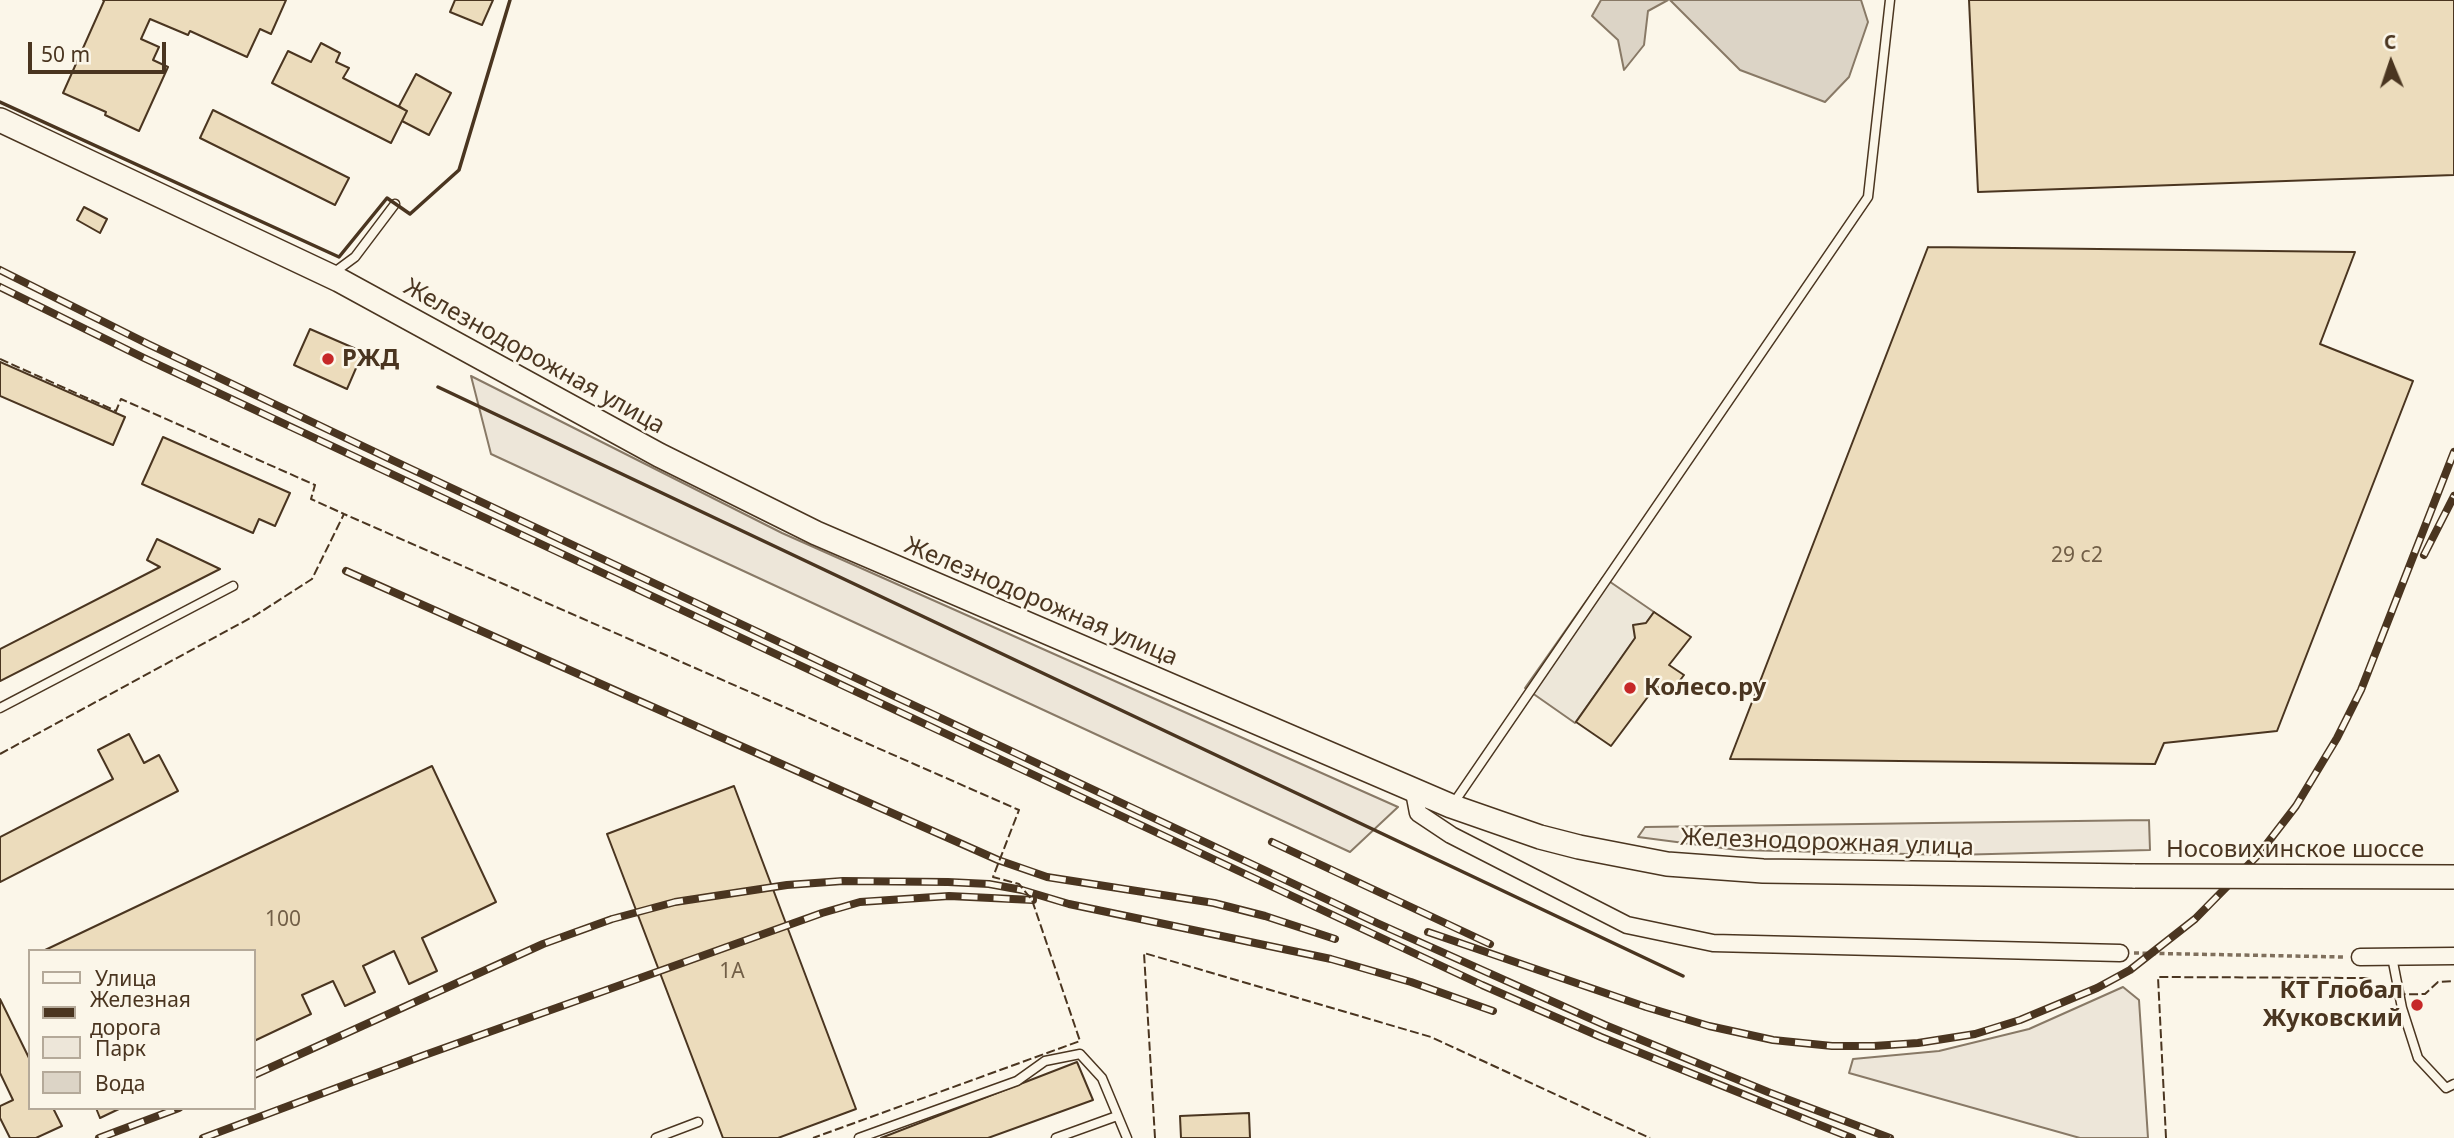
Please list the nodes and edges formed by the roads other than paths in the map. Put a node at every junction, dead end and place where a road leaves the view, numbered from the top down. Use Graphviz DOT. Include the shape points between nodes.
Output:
graph roads {
  1 [pos="1890,0"];
  2 [pos="0,120"];
  3 [pos="396,204"];
  4 [pos="330,275"];
  5 [pos="233,586"];
  6 [pos="0,708"];
  7 [pos="1414,792"];
  8 [pos="1451,806"];
  9 [pos="2135,876"];
  10 [pos="2454,877"];
  11 [pos="2120,953"];
  12 [pos="2360,957"];
  13 [pos="2392,957"];
  14 [pos="2454,957"];
  15 [pos="2450,1086"];
  16 [pos="2454,1094"];
  17 [pos="1117,1116"];
  18 [pos="698,1122"];
  19 [pos="656,1138"];
  20 [pos="859,1138"];
  21 [pos="1056,1138"];
  22 [pos="1127,1138"];
  1 -- 8 [label="lane" via="1868,197"];
  2 -- 4 [label="main road, Железнодорожная улица"];
  3 -- 4 [label="lane" via="355,257"];
  4 -- 7 [label="main road, Железнодорожная улица" via="659,455 816,533"];
  5 -- 6 [label="lane"];
  7 -- 8 [label="main road, Железнодорожная улица"];
  7 -- 11 [label="street" via="1418,813 1451,835 1627,925 1713,943"];
  8 -- 9 [label="main road, Железнодорожная улица" via="1566,844 1667,864 1763,871"];
  9 -- 10 [label="main road, Носовихинское шоссе, bridge"];
  12 -- 13 [label="street"];
  13 -- 14 [label="street"];
  13 -- 15 [label="lane" via="2418,1058"];
  15 -- 16 [label="lane"];
  17 -- 20 [label="lane" via="1102,1078 1080,1054 1045,1061 1017,1081"];
  17 -- 21 [label="lane"];
  17 -- 22 [label="lane"];
  18 -- 19 [label="lane"];
}
